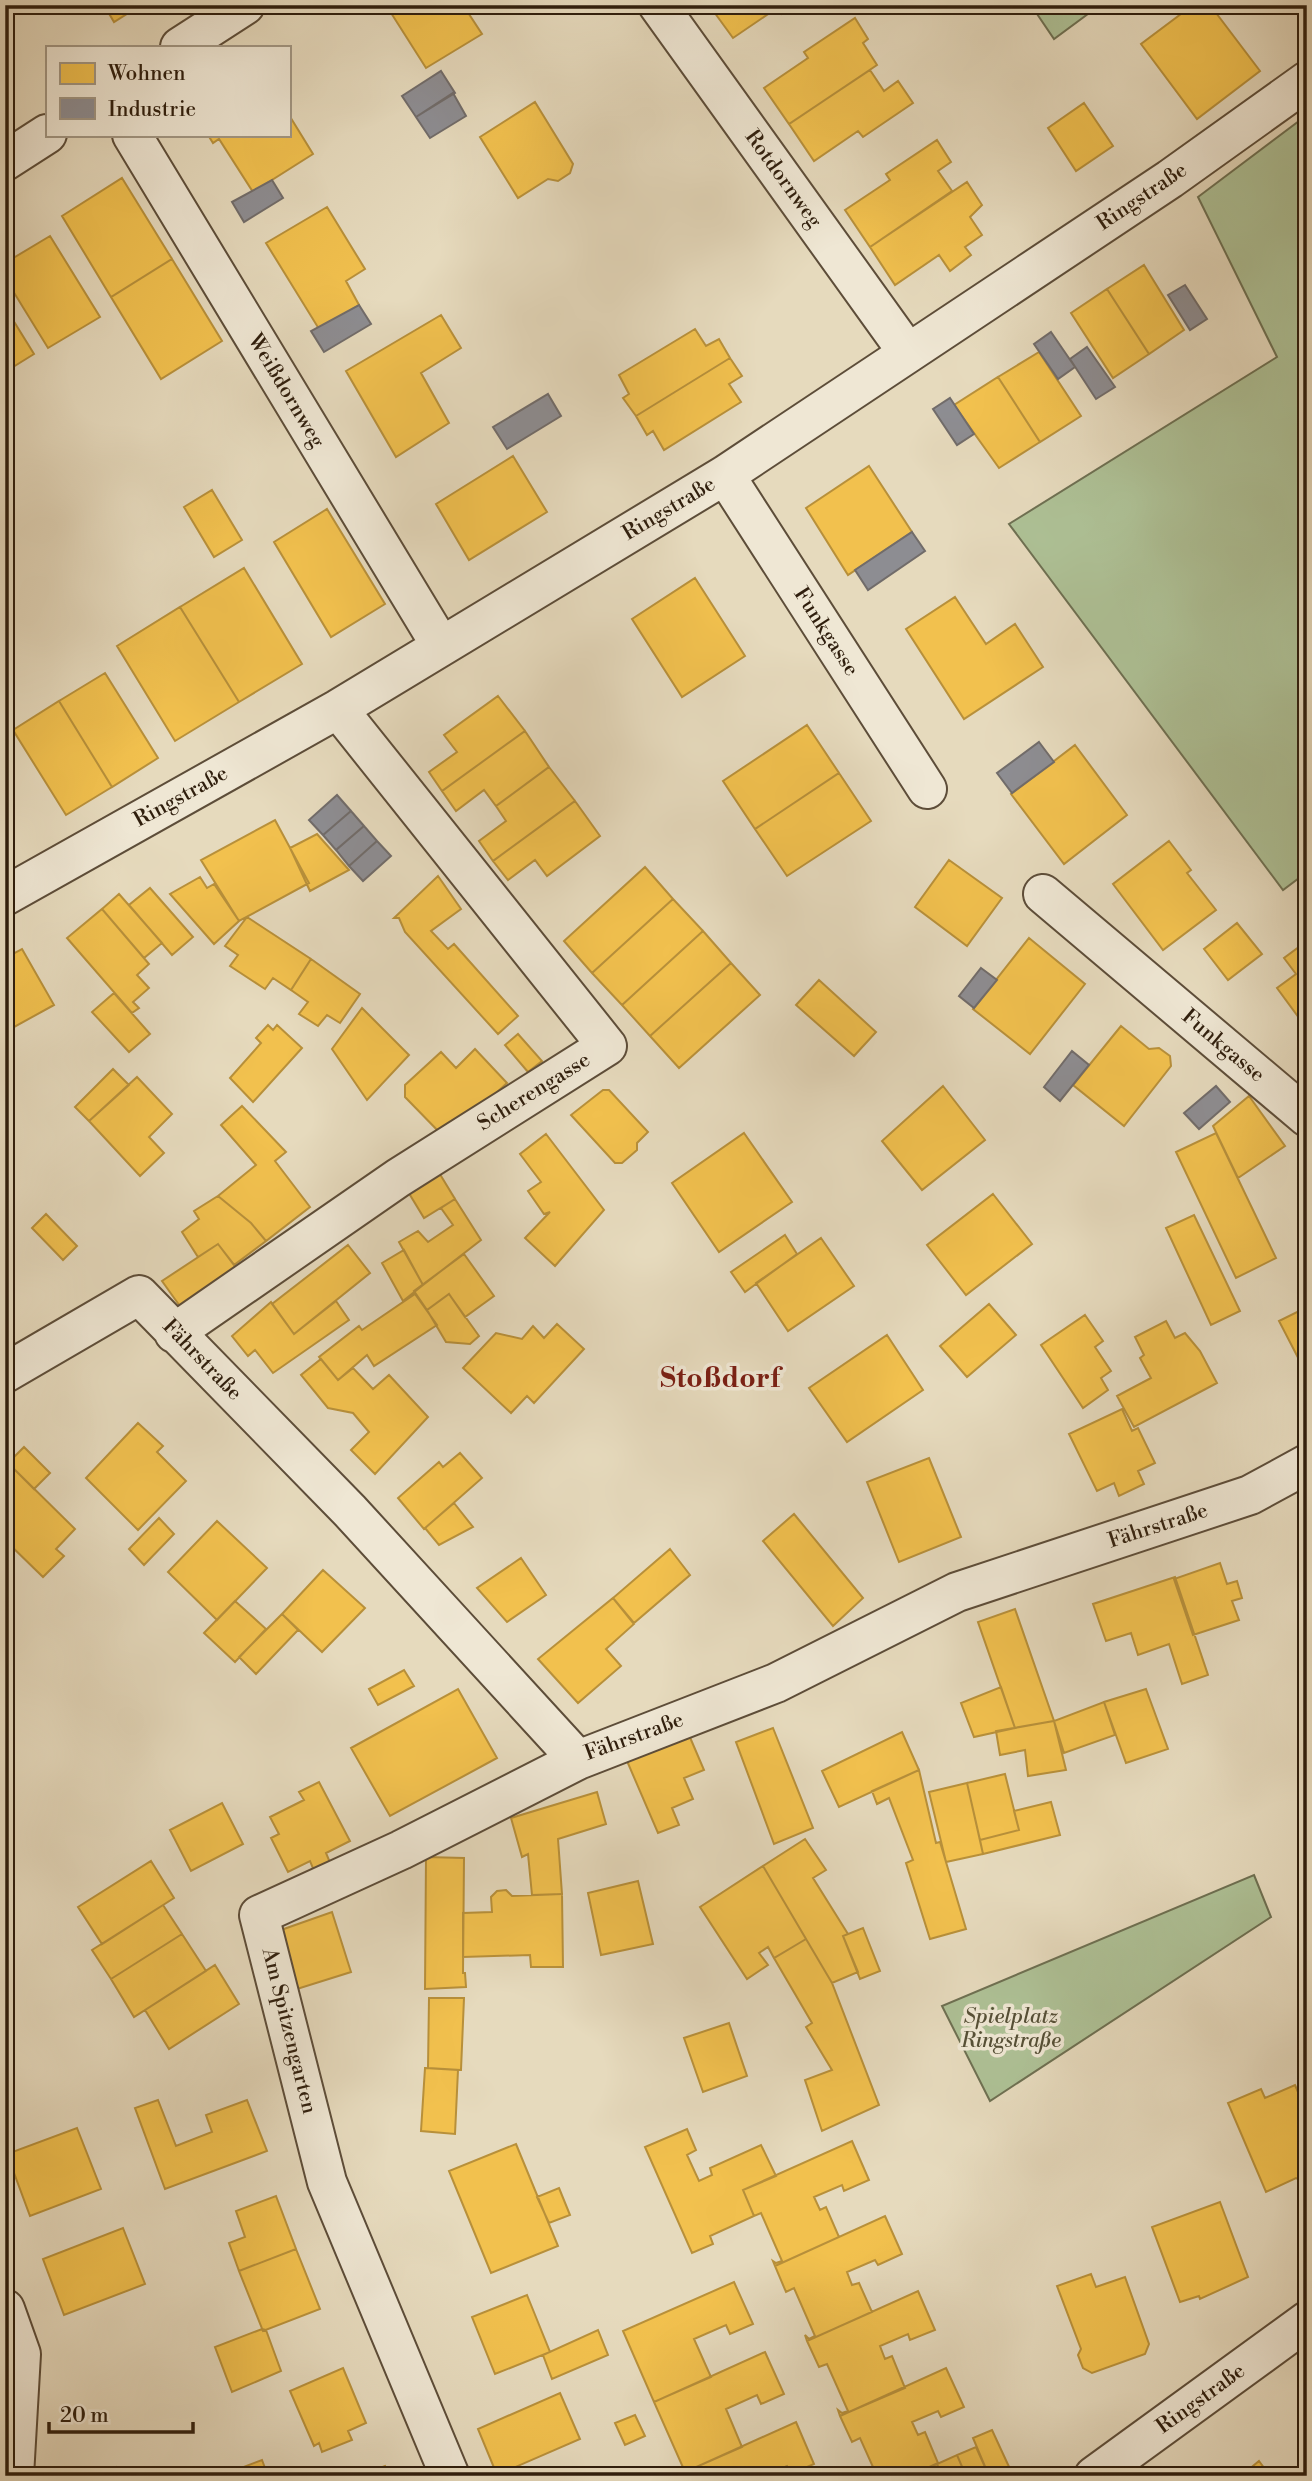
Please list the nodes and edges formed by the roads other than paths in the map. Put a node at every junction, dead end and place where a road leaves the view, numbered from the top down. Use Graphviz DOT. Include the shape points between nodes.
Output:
graph roads {
  1 [pos="245,5"];
  2 [pos="658,5"];
  3 [pos="182,46"];
  4 [pos="1307,81"];
  5 [pos="46,135"];
  6 [pos="133,136"];
  7 [pos="5,161"];
  8 [pos="908,353"];
  9 [pos="725,475"];
  10 [pos="440,646"];
  11 [pos="338,709"];
  12 [pos="927,789"];
  13 [pos="1043,894"];
  14 [pos="5,896"];
  15 [pos="1307,1117"];
  16 [pos="174,1333"];
  17 [pos="5,1373"];
  18 [pos="1307,1464"];
  19 [pos="578,1760"];
  20 [pos="5,2309"];
  21 [pos="1307,2321"];
  22 [pos="14,2476"];
  23 [pos="450,2476"];
  24 [pos="1094,2476"];
  1 -- 3 [label="street"];
  2 -- 8 [label="street, Rotdornweg"];
  4 -- 8 [label="street, Ringstraße" via="1170,179"];
  5 -- 7 [label="street"];
  6 -- 10 [label="street, Weißdornweg"];
  8 -- 9 [label="street, Ringstraße"];
  9 -- 10 [label="street, Ringstraße"];
  9 -- 12 [label="street, Funkgasse"];
  10 -- 11 [label="street, Ringstraße"];
  11 -- 14 [label="street, Ringstraße"];
  11 -- 16 [label="street, Scherengasse" via="607,1046 398,1178"];
  13 -- 15 [label="street, Funkgasse"];
  16 -- 17 [label="street, Fährstraße" via="139,1295"];
  16 -- 19 [label="street, Fährstraße" via="351,1511"];
  18 -- 19 [label="street, Fährstraße" via="1250,1495 957,1592 776,1683"];
  19 -- 23 [label="street, Am Spitzengarten" via="401,1850 259,1915 327,2182"];
  20 -- 22 [label="street" via="21,2354"];
  21 -- 24 [label="street, Ringstraße"];
}
